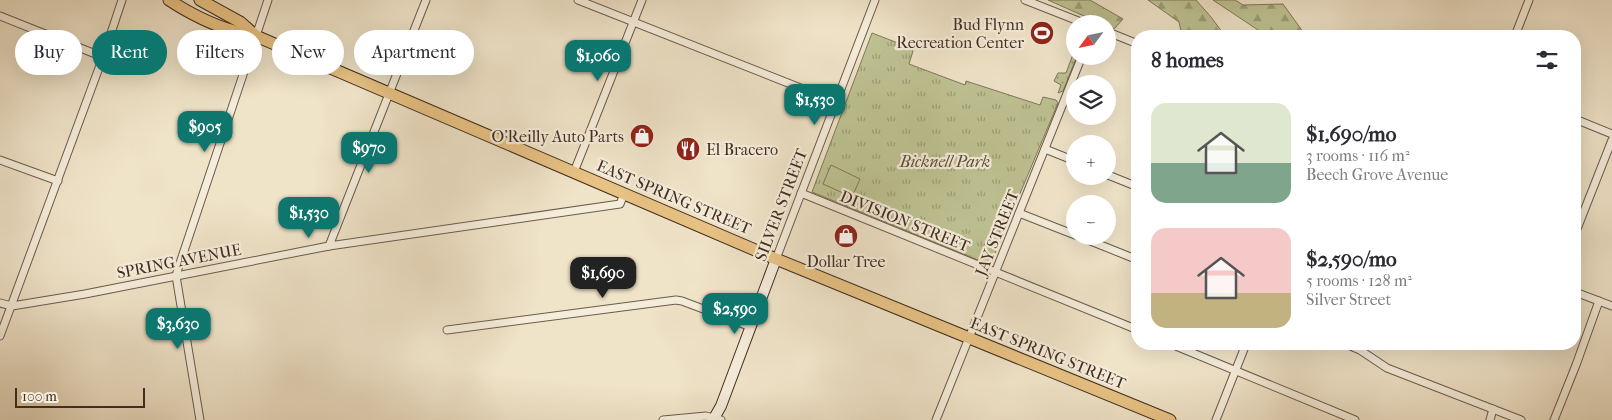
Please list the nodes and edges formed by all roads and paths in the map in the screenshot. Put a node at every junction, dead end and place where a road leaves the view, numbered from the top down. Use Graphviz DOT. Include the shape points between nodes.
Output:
graph roads {
  1 [pos="122,0"];
  2 [pos="168,0"];
  3 [pos="200,0"];
  4 [pos="268,0"];
  5 [pos="426,0"];
  6 [pos="578,0"];
  7 [pos="642,0"];
  8 [pos="875,0"];
  9 [pos="1025,0"];
  10 [pos="1529,0"];
  11 [pos="0,16"];
  12 [pos="1066,16"];
  13 [pos="633,22"];
  14 [pos="112,30"];
  15 [pos="227,30"];
  16 [pos="249,30"];
  17 [pos="258,30"];
  18 [pos="1517,30"];
  19 [pos="1116,35"];
  20 [pos="262,39"];
  21 [pos="1131,41"];
  22 [pos="92,53"];
  23 [pos="1078,65"];
  24 [pos="97,75"];
  25 [pos="243,75"];
  26 [pos="389,94"];
  27 [pos="836,102"];
  28 [pos="1581,122"];
  29 [pos="1612,134"];
  30 [pos="1612,140"];
  31 [pos="1045,149"];
  32 [pos="1066,157"];
  33 [pos="0,160"];
  34 [pos="574,172"];
  35 [pos="1116,178"];
  36 [pos="58,182"];
  37 [pos="1131,184"];
  38 [pos="801,193"];
  39 [pos="624,194"];
  40 [pos="1019,213"];
  41 [pos="1581,219"];
  42 [pos="1066,232"];
  43 [pos="1099,245"];
  44 [pos="329,246"];
  45 [pos="1131,257"];
  46 [pos="776,259"];
  47 [pos="996,273"];
  48 [pos="176,276"];
  49 [pos="1581,294"];
  50 [pos="1600,302"];
  51 [pos="0,303"];
  52 [pos="12,306"];
  53 [pos="1612,306"];
  54 [pos="752,326"];
  55 [pos="1131,327"];
  56 [pos="447,330"];
  57 [pos="0,336"];
  58 [pos="968,338"];
  59 [pos="1186,350"];
  60 [pos="1244,350"];
  61 [pos="1360,350"];
  62 [pos="1236,370"];
  63 [pos="1493,409"];
  64 [pos="716,419"];
  65 [pos="200,420"];
  66 [pos="663,420"];
  67 [pos="936,420"];
  68 [pos="1170,420"];
  69 [pos="1216,420"];
  70 [pos="1355,420"];
  71 [pos="1490,420"];
  72 [pos="1521,420"];
  73 [pos="1554,420"];
  1 -- 14 [label="street"];
  2 -- 15 [label="main road, EAST SPRING STREET"];
  3 -- 16 [label="main road"];
  4 -- 17 [label="street"];
  5 -- 26 [label="street"];
  6 -- 13 [label="street"];
  7 -- 13 [label="street"];
  8 -- 27 [label="street, SILVER STREET"];
  9 -- 12 [label="street"];
  10 -- 18 [label="street"];
  11 -- 22 [label="street"];
  13 -- 27 [label="street"];
  13 -- 34 [label="street"];
  19 -- 21 [label="street"];
  20 -- 26 [label="main road, EAST SPRING STREET"];
  23 -- 31 [label="street, JAY STREET"];
  24 -- 36 [label="street"];
  25 -- 48 [label="street"];
  26 -- 34 [label="main road, EAST SPRING STREET"];
  26 -- 44 [label="street"];
  27 -- 38 [label="street, SILVER STREET"];
  28 -- 29 [label="street"];
  30 -- 41 [label="street"];
  31 -- 32 [label="street"];
  31 -- 40 [label="street, JAY STREET"];
  33 -- 36 [label="street"];
  34 -- 39 [label="main road, EAST SPRING STREET"];
  35 -- 37 [label="street"];
  36 -- 52 [label="street"];
  38 -- 46 [label="street, SILVER STREET"];
  38 -- 47 [label="street, DIVISION STREET"];
  39 -- 44 [label="street, SPRING AVENUE" via="620,204"];
  39 -- 46 [label="main road, EAST SPRING STREET"];
  40 -- 42 [label="street"];
  40 -- 47 [label="street, JAY STREET"];
  43 -- 45 [label="street"];
  44 -- 48 [label="street, SPRING AVENUE"];
  46 -- 54 [label="main road, SILVER STREET"];
  46 -- 58 [label="main road, EAST SPRING STREET"];
  47 -- 55 [label="street, DIVISION STREET"];
  47 -- 58 [label="street, JAY STREET"];
  48 -- 52 [label="street, SPRING AVENUE"];
  48 -- 65 [label="street"];
  49 -- 50 [label="street"];
  50 -- 53 [label="street"];
  50 -- 73 [label="street"];
  51 -- 52 [label="street, SPRING AVENUE"];
  52 -- 57 [label="street"];
  54 -- 56 [label="street" via="676,300"];
  54 -- 64 [label="main road, SILVER STREET"];
  58 -- 67 [label="street, JAY STREET"];
  58 -- 68 [label="main road, EAST SPRING STREET"];
  59 -- 62 [label="street"];
  60 -- 62 [label="street"];
  61 -- 63 [label="street" via="1387,368"];
  62 -- 69 [label="street"];
  62 -- 70 [label="street"];
  63 -- 71 [label="street"];
  63 -- 72 [label="street"];
  64 -- 66 [label="street" via="706,416"];
}
